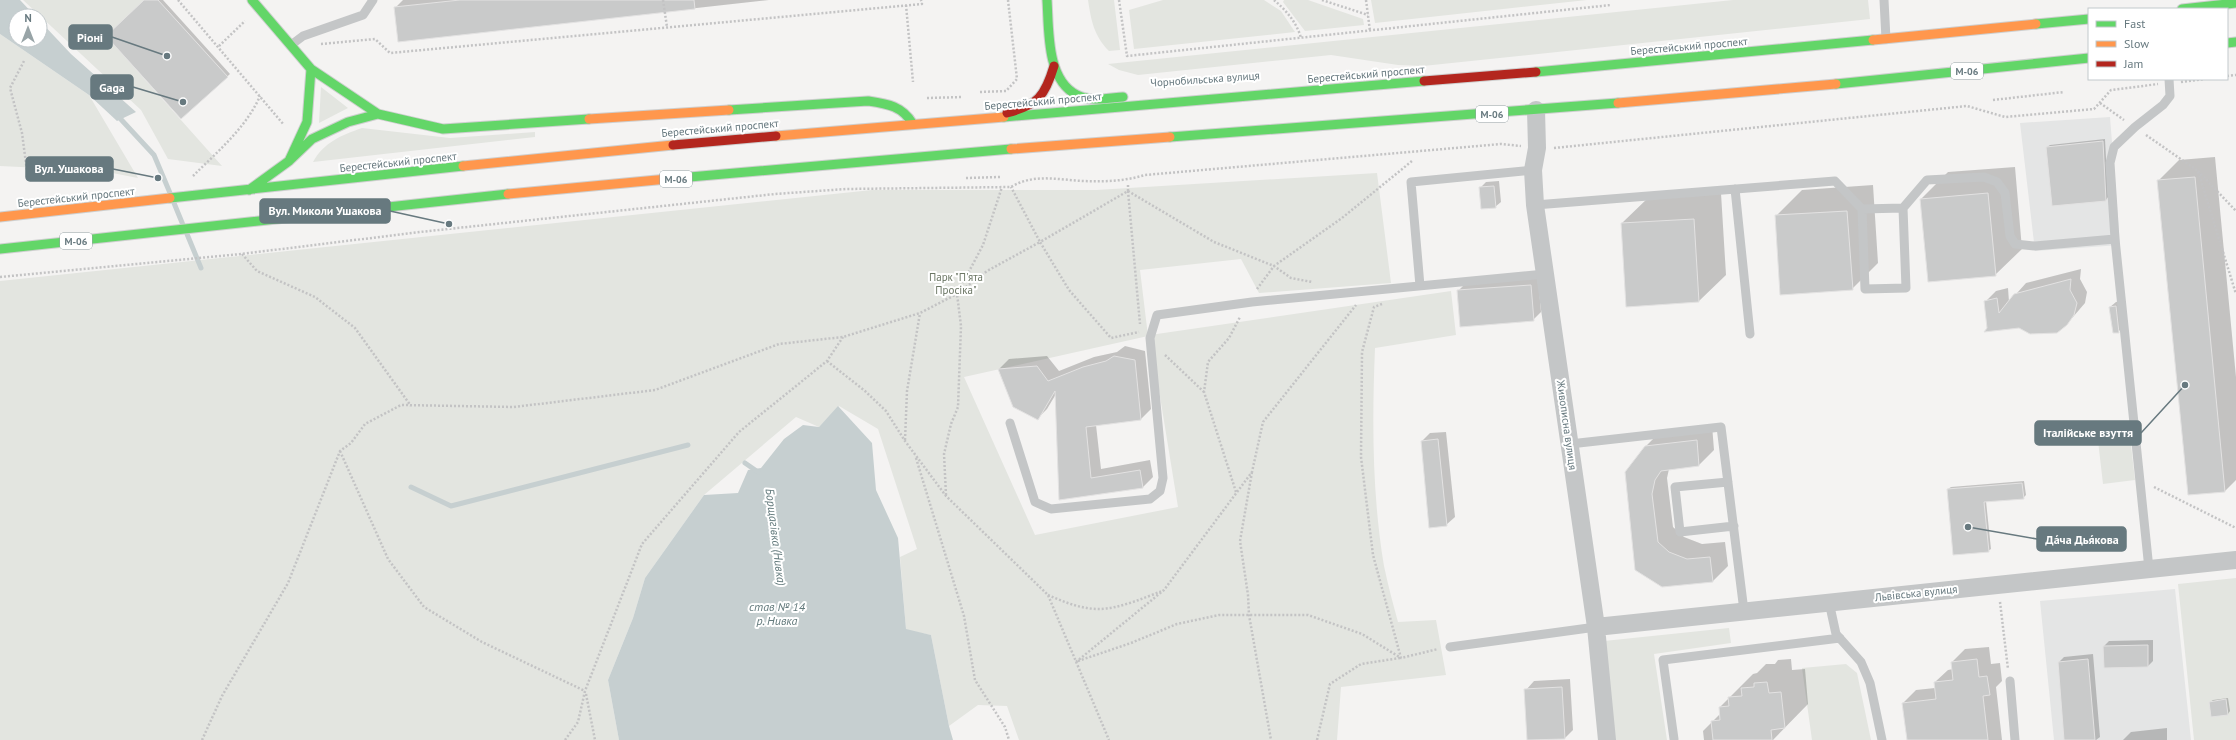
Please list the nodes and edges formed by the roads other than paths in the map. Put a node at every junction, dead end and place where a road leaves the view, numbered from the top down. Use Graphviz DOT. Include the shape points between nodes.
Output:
graph roads {
  1 [pos="252,0"];
  2 [pos="373,0"];
  3 [pos="1047,0"];
  4 [pos="1884,0"];
  5 [pos="2236,3"];
  6 [pos="2191,8"];
  7 [pos="2088,19"];
  8 [pos="1886,39"];
  9 [pos="291,45"];
  10 [pos="2088,58"];
  11 [pos="1054,66"];
  12 [pos="312,69"];
  13 [pos="2169,81"];
  14 [pos="1372,86"];
  15 [pos="1536,110"];
  16 [pos="378,114"];
  17 [pos="994,117"];
  18 [pos="913,124"];
  19 [pos="289,162"];
  20 [pos="1533,170"];
  21 [pos="1735,189"];
  22 [pos="247,191"];
  23 [pos="1535,205"];
  24 [pos="1903,208"];
  25 [pos="1862,209"];
  26 [pos="0,217"];
  27 [pos="2115,239"];
  28 [pos="0,249"];
  29 [pos="1545,274"];
  30 [pos="1420,286"];
  31 [pos="1750,334"];
  32 [pos="1010,423"];
  33 [pos="1570,444"];
  34 [pos="1728,482"];
  35 [pos="1734,526"];
  36 [pos="2236,560"];
  37 [pos="2149,569"];
  38 [pos="1829,602"];
  39 [pos="1744,610"];
  40 [pos="1596,627"];
  41 [pos="1840,638"];
  42 [pos="1450,647"];
  43 [pos="2010,681"];
  44 [pos="1674,739"];
  45 [pos="1607,740"];
  46 [pos="1882,740"];
  47 [pos="2015,740"];
  1 -- 9 [label="main road"];
  2 -- 9 [label="lane" via="363,16 303,36"];
  3 -- 11 [label="main road, Чорнобильська вулиця"];
  4 -- 8 [label="lane"];
  5 -- 6 [label="main road"];
  7 -- 8 [label="main road, Берестейський проспект"];
  8 -- 14 [label="main road, Берестейський проспект"];
  9 -- 12 [label="main road"];
  10 -- 15 [label="main road, М-06" via="1845,83"];
  11 -- 14 [label="main road, Чорнобильська вулиця" via="1060,81 1069,90 1096,99 1345,81"];
  11 -- 17 [label="main road, Чорнобильська вулиця" via="1048,88 1039,101 1023,110"];
  12 -- 16 [label="main road"];
  12 -- 19 [label="main road" via="307,122"];
  13 -- 27 [label="lane" via="2170,96 2163,105 2134,127 2114,147 2110,163"];
  14 -- 17 [label="main road, Берестейський проспект"];
  15 -- 20 [label="street, Живописна вулиця" via="1537,148"];
  15 -- 28 [label="main road, М-06" via="926,156 424,202"];
  16 -- 18 [label="main road" via="443,128 868,101 897,106 908,114"];
  16 -- 19 [label="main road" via="348,122 312,139"];
  17 -- 18 [label="main road, Берестейський проспект"];
  18 -- 22 [label="main road, Берестейський проспект" via="608,150"];
  19 -- 22 [label="main road"];
  20 -- 23 [label="street, Живописна вулиця"];
  20 -- 30 [label="lane" via="1411,182"];
  21 -- 23 [label="lane"];
  21 -- 25 [label="lane" via="1835,181"];
  21 -- 31 [label="lane"];
  22 -- 26 [label="main road, Берестейський проспект"];
  23 -- 29 [label="street, Живописна вулиця"];
  24 -- 25 [label="lane"];
  24 -- 25 [label="lane" via="1906,288 1865,289"];
  24 -- 27 [label="lane" via="1927,180 1984,177 1997,182 2004,193 2010,236 2015,244 2035,246"];
  27 -- 37 [label="lane"];
  29 -- 30 [label="lane"];
  29 -- 33 [label="street, Живописна вулиця"];
  30 -- 32 [label="lane" via="1252,302 1158,315 1150,340 1163,478 1160,491 1150,499 1051,509 1042,507 1035,502"];
  33 -- 34 [label="lane" via="1721,427"];
  33 -- 40 [label="street, Живописна вулиця"];
  34 -- 35 [label="lane"];
  34 -- 35 [label="lane" via="1675,487 1680,532"];
  35 -- 39 [label="lane"];
  36 -- 37 [label="street, Львівська вулиця"];
  37 -- 38 [label="street, Львівська вулиця"];
  38 -- 39 [label="street, Львівська вулиця"];
  38 -- 41 [label="lane" via="1836,634"];
  39 -- 40 [label="street, Львівська вулиця"];
  40 -- 42 [label="lane"];
  40 -- 45 [label="street, Живописна вулиця"];
  41 -- 44 [label="lane" via="1663,660"];
  41 -- 46 [label="lane" via="1861,662 1870,683"];
  43 -- 47 [label="lane"];
}
